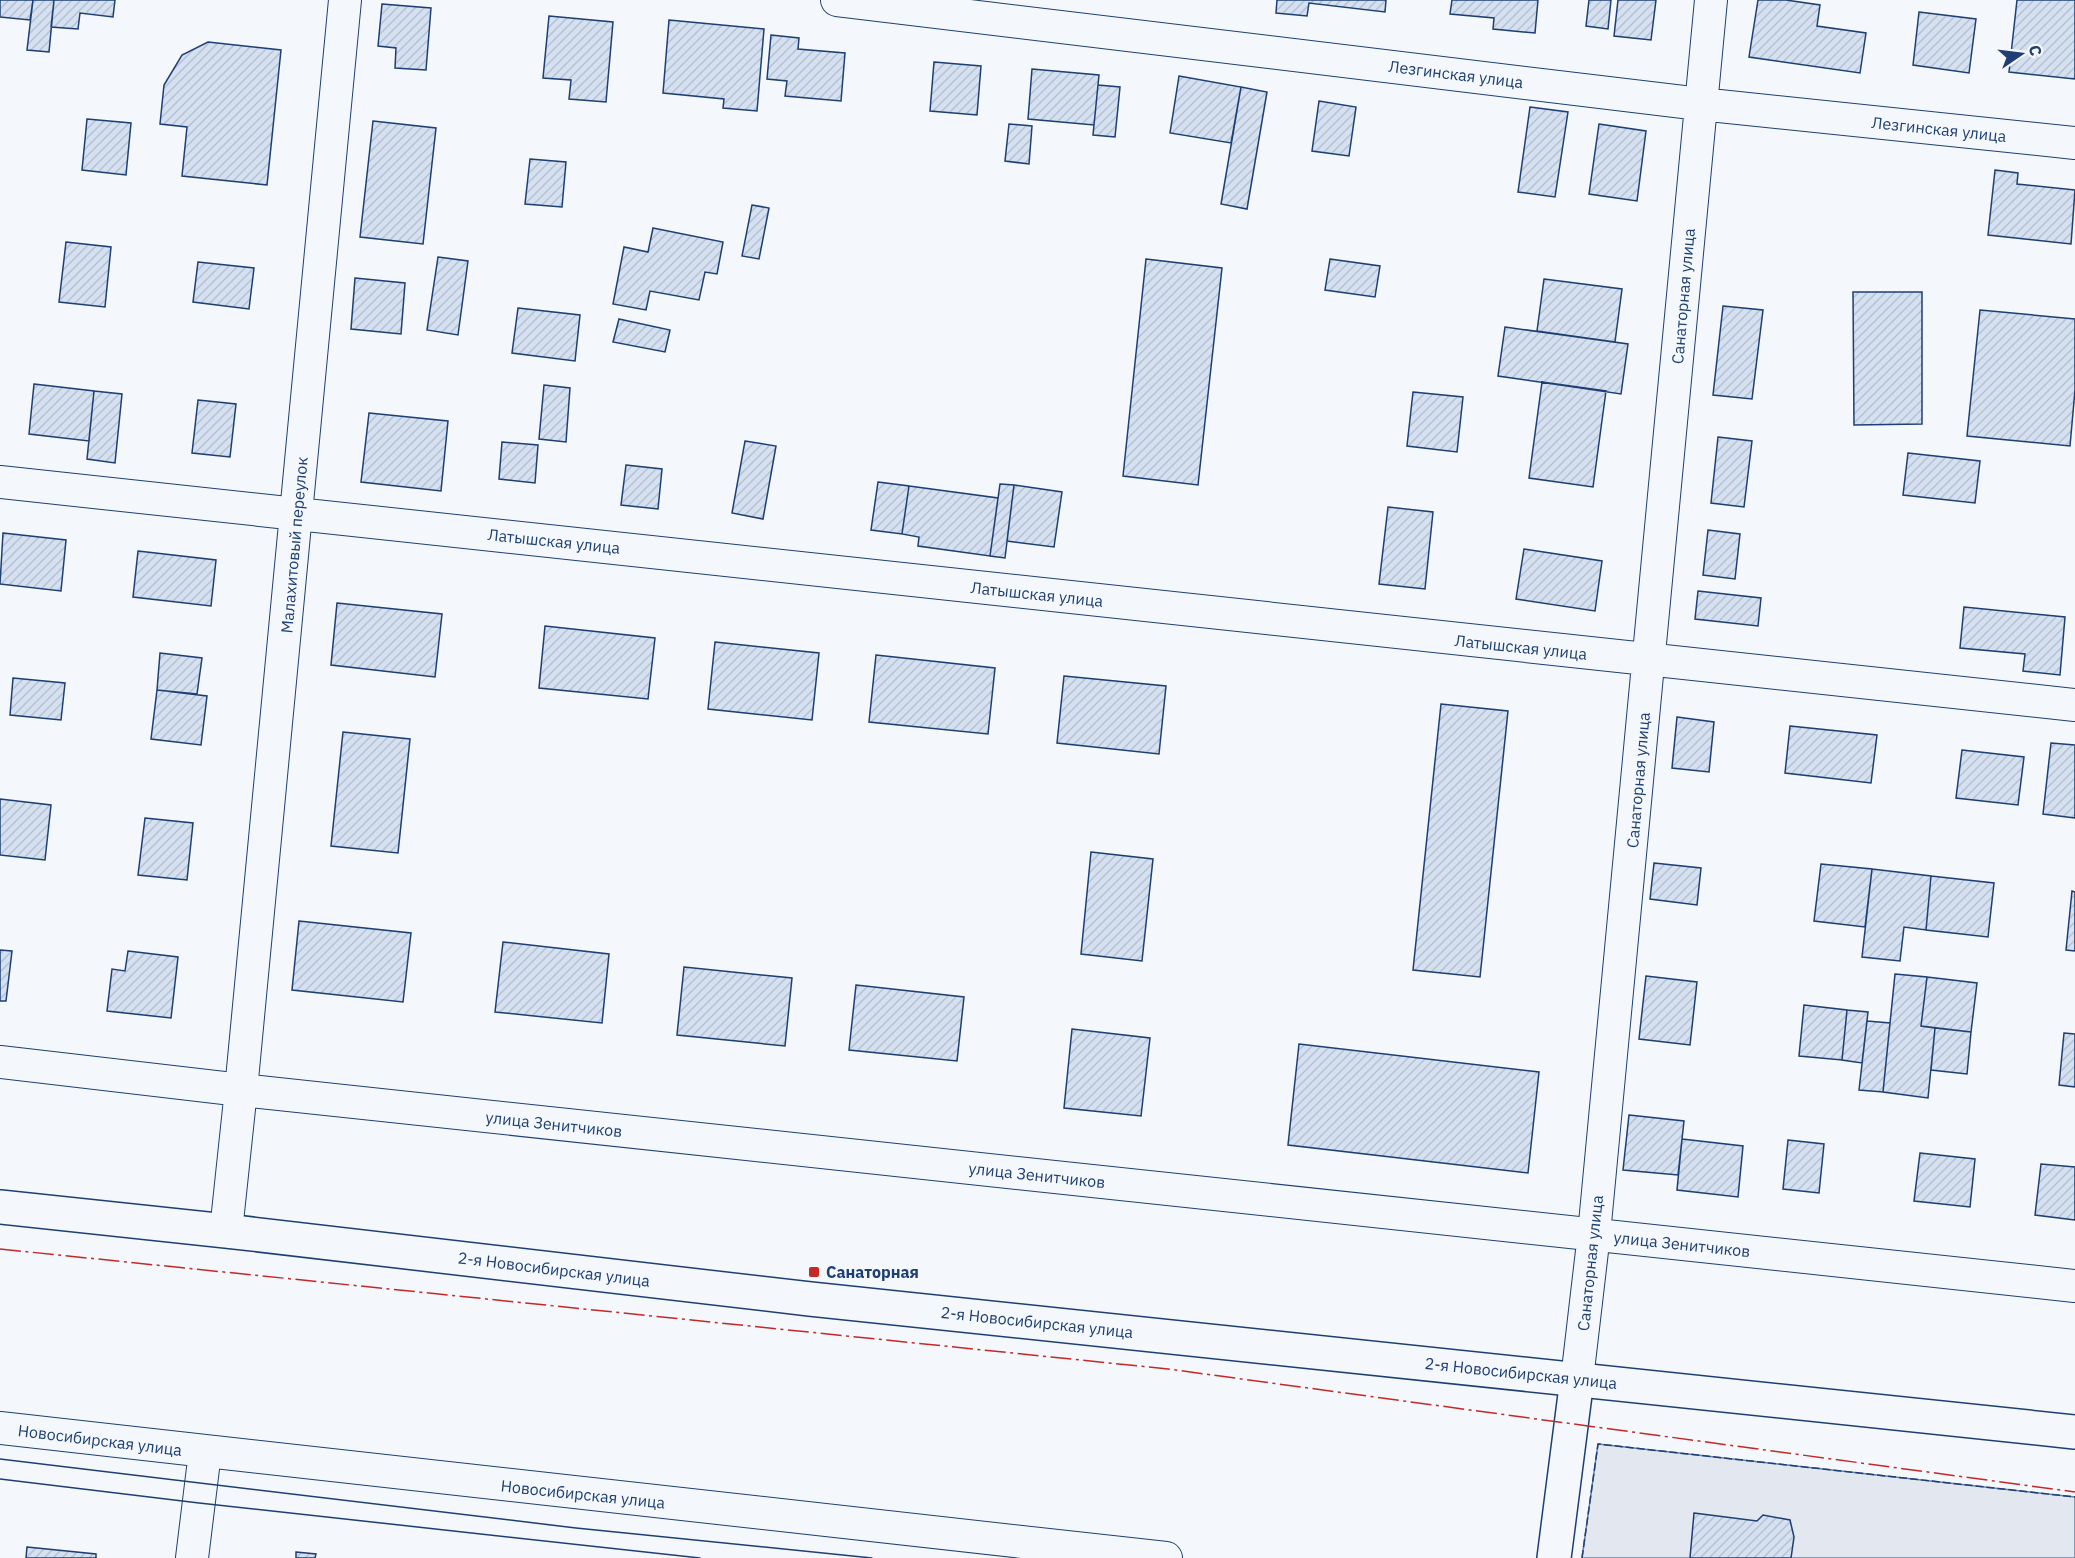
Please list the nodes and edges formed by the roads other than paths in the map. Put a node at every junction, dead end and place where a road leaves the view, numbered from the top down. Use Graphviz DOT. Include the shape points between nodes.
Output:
graph roads {
  1 [pos="345,0"];
  2 [pos="837,0"];
  3 [pos="1711,0"];
  4 [pos="1700,104"];
  5 [pos="2075,143"];
  6 [pos="0,482"];
  7 [pos="297,513"];
  8 [pos="1649,661"];
  9 [pos="2075,705"];
  10 [pos="0,1062"];
  11 [pos="241,1090"];
  12 [pos="0,1207"];
  13 [pos="226,1231"];
  14 [pos="1594,1234"];
  15 [pos="2075,1286"];
  16 [pos="1577,1379"];
  17 [pos="0,1428"];
  18 [pos="2075,1432"];
  19 [pos="205,1452"];
  20 [pos="192,1558"];
  21 [pos="1166,1558"];
  22 [pos="1554,1558"];
  1 -- 7 [label="street, Малахитовый переулок"];
  2 -- 4 [label="street, Лезгинская улица"];
  3 -- 4 [label="street, Санаторная улица"];
  4 -- 5 [label="street, Лезгинская улица"];
  4 -- 8 [label="street, Санаторная улица"];
  6 -- 7 [label="street, Латышская улица"];
  7 -- 8 [label="street, Латышская улица"];
  7 -- 11 [label="street, Малахитовый переулок"];
  8 -- 9 [label="street, Латышская улица"];
  8 -- 14 [label="street, Санаторная улица"];
  10 -- 11 [label="street, улица Зенитчиков"];
  11 -- 13 [label="street, Малахитовый переулок"];
  11 -- 14 [label="street, улица Зенитчиков"];
  12 -- 13 [label="main road, 2-я Новосибирская улица"];
  13 -- 16 [label="main road, 2-я Новосибирская улица" via="821,1300"];
  14 -- 15 [label="street, улица Зенитчиков"];
  14 -- 16 [label="street, Санаторная улица"];
  16 -- 18 [label="main road, 2-я Новосибирская улица"];
  16 -- 22 [label="main road, Санаторная улица"];
  17 -- 19 [label="street, Новосибирская улица"];
  19 -- 20 [label="street"];
  19 -- 21 [label="street, Новосибирская улица"];
}
